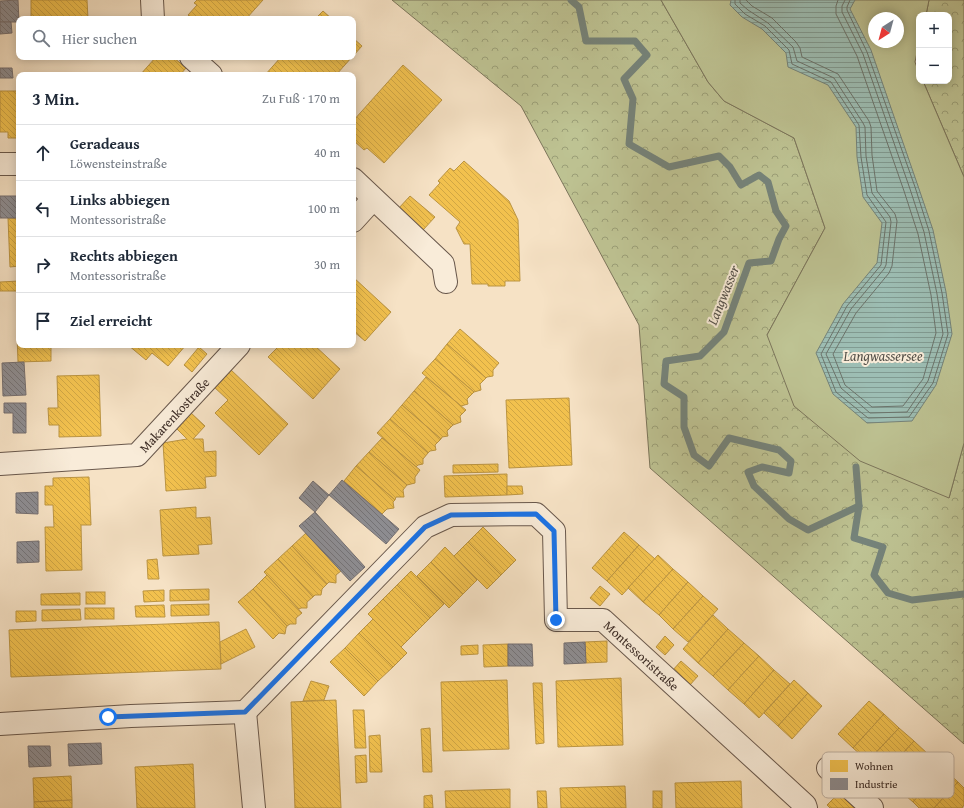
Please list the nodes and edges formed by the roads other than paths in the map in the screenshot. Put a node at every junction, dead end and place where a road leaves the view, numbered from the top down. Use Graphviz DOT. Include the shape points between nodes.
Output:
graph roads {
  1 [pos="152,0"];
  2 [pos="153,16"];
  3 [pos="194,60"];
  4 [pos="207,72"];
  5 [pos="0,164"];
  6 [pos="16,164"];
  7 [pos="356,182"];
  8 [pos="374,199"];
  9 [pos="356,218"];
  10 [pos="446,282"];
  11 [pos="236,348"];
  12 [pos="0,464"];
  13 [pos="245,712"];
  14 [pos="0,724"];
  15 [pos="861,798"];
  16 [pos="254,808"];
  17 [pos="806,808"];
  18 [pos="872,808"];
  1 -- 2 [label="street"];
  3 -- 4 [label="street"];
  5 -- 6 [label="street"];
  7 -- 8 [label="street"];
  8 -- 9 [label="street"];
  8 -- 10 [label="street" via="443,264"];
  11 -- 12 [label="street, Makarenkostraße" via="137,455"];
  13 -- 14 [label="street"];
  13 -- 16 [label="street"];
  13 -- 17 [label="street, Montessoristraße" via="425,527 451,515 536,514 554,531 556,620 603,620"];
  15 -- 18 [label="street"];
}
